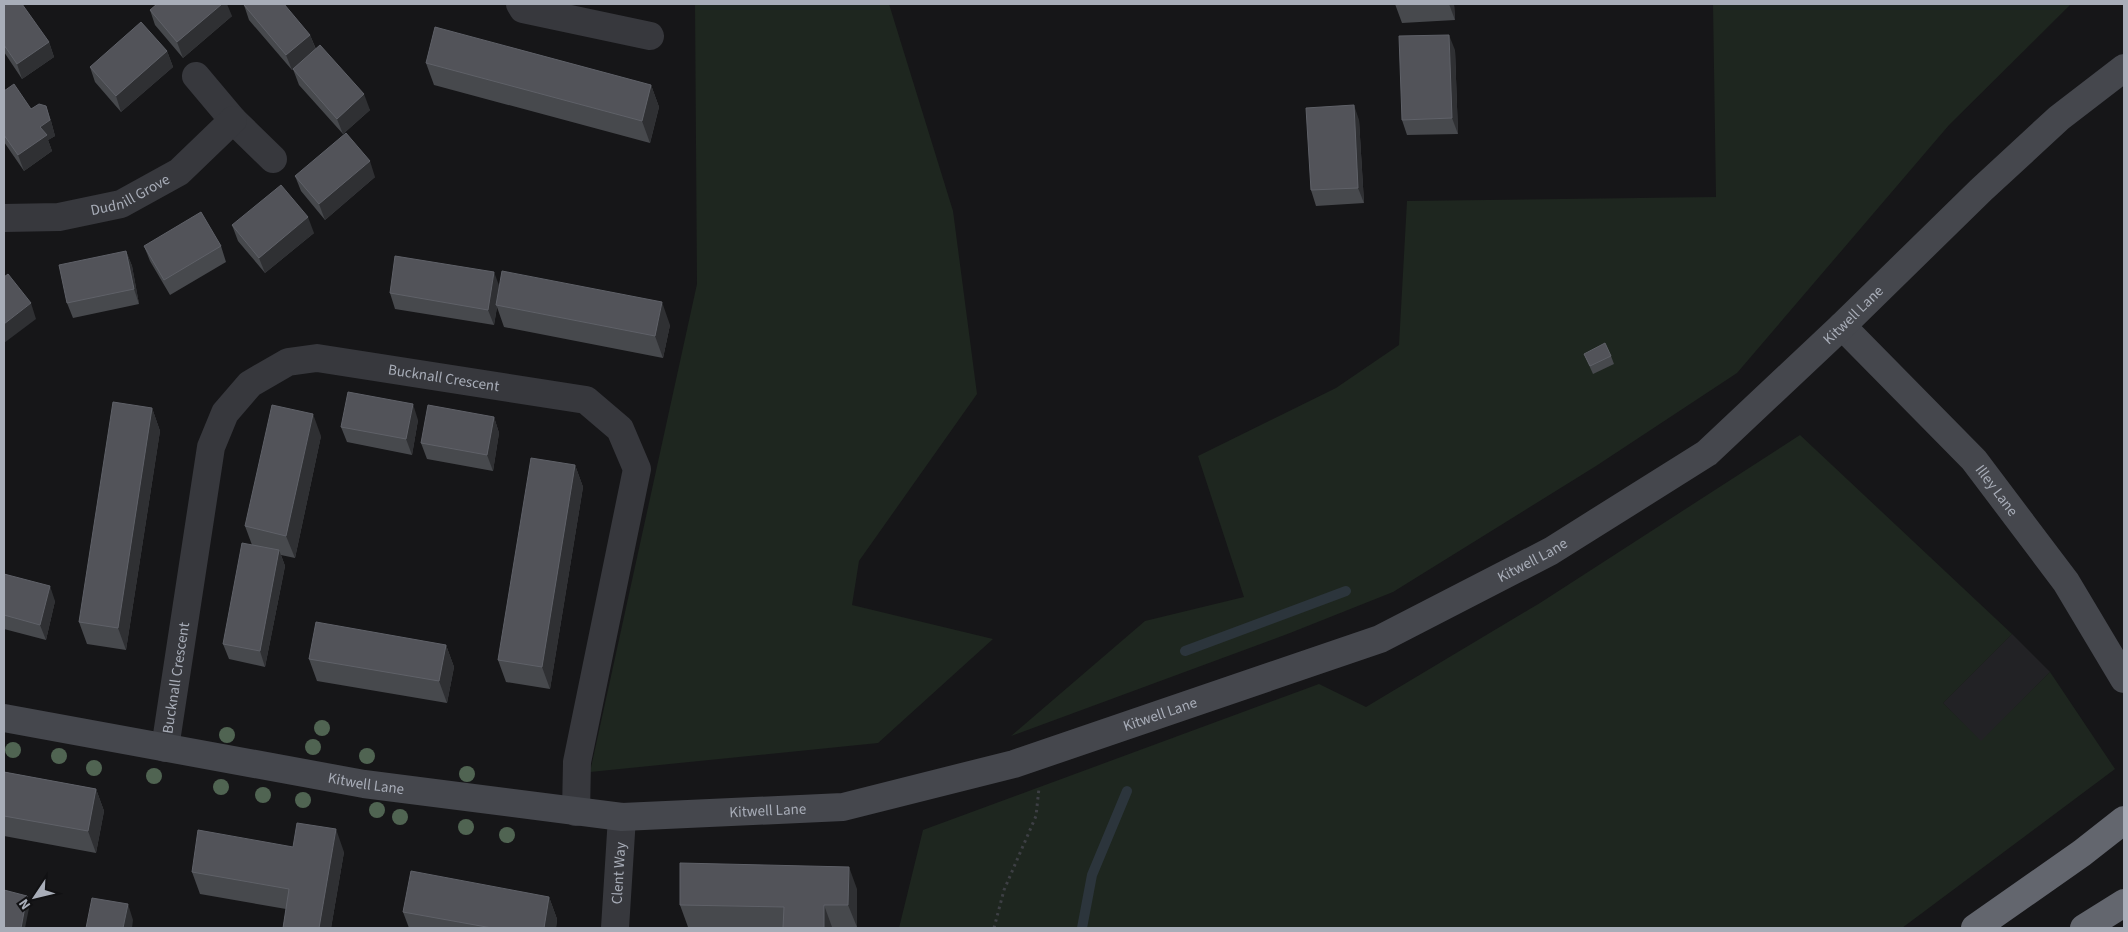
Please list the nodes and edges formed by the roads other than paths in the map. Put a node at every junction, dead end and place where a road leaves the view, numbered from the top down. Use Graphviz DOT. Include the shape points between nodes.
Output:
graph roads {
  1 [pos="520,4"];
  2 [pos="650,36"];
  3 [pos="2124,68"];
  4 [pos="196,76"];
  5 [pos="233,120"];
  6 [pos="273,159"];
  7 [pos="4,218"];
  8 [pos="1842,326"];
  9 [pos="2124,678"];
  10 [pos="4,718"];
  11 [pos="165,748"];
  12 [pos="576,812"];
  13 [pos="622,817"];
  14 [pos="2124,820"];
  15 [pos="2124,903"];
  16 [pos="615,928"];
  17 [pos="1975,928"];
  18 [pos="2084,928"];
  1 -- 2 [label="street" via="523,9"];
  3 -- 8 [label="street, Kitwell Lane" via="2059,118"];
  4 -- 5 [label="street"];
  5 -- 6 [label="street"];
  5 -- 7 [label="street, Dudnill Grove" via="179,172 121,204 59,217"];
  8 -- 9 [label="street, Illey Lane" via="1974,460 2066,582"];
  8 -- 13 [label="street, Kitwell Lane" via="1707,453 1550,552 1380,639 1014,764 843,807"];
  10 -- 11 [label="street, Kitwell Lane"];
  11 -- 12 [label="street, Kitwell Lane" via="364,784"];
  11 -- 12 [label="street, Bucknall Crescent" via="211,448 225,413 250,384 288,362 317,358 538,392 586,400 620,429 637,469 577,762"];
  12 -- 13 [label="street, Kitwell Lane"];
  13 -- 16 [label="street, Clent Way"];
  14 -- 17 [label="highway"];
  15 -- 18 [label="highway"];
}
